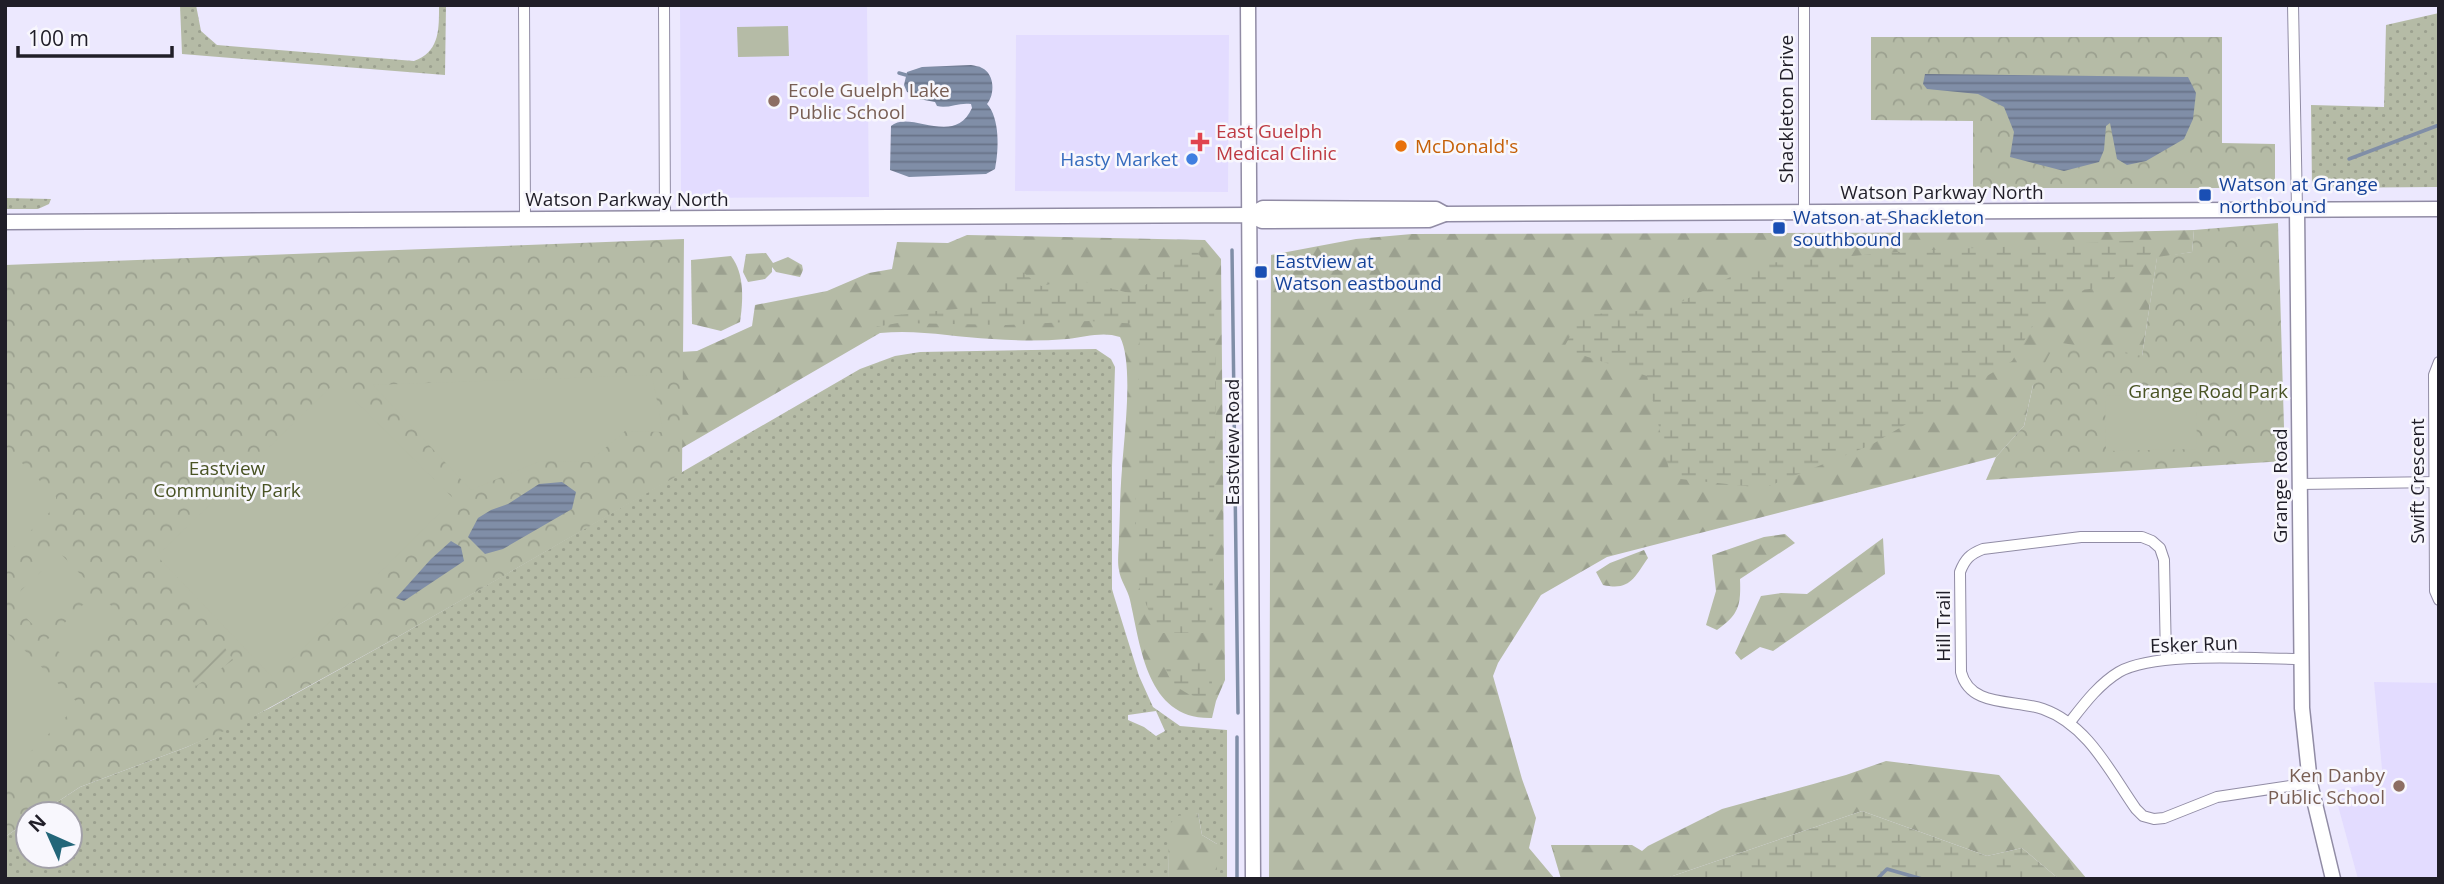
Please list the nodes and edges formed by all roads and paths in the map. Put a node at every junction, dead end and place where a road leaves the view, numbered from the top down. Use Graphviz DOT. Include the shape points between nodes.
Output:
graph roads {
  1 [pos="524,5"];
  2 [pos="664,5"];
  3 [pos="1248,5"];
  4 [pos="1804,5"];
  5 [pos="2293,5"];
  6 [pos="2297,209"];
  7 [pos="2439,209"];
  8 [pos="1804,212"];
  9 [pos="1250,215"];
  10 [pos="525,219"];
  11 [pos="665,219"];
  12 [pos="5,222"];
  13 [pos="2439,362"];
  14 [pos="2437,482"];
  15 [pos="2300,484"];
  16 [pos="2439,600"];
  17 [pos="2166,659"];
  18 [pos="2300,659"];
  19 [pos="2070,722"];
  20 [pos="2310,783"];
  21 [pos="1254,879"];
  22 [pos="2333,879"];
  1 -- 10 [label="street"];
  2 -- 11 [label="street"];
  3 -- 9 [label="main road, Eastview Road"];
  4 -- 8 [label="street, Shackleton Drive"];
  5 -- 6 [label="street, Grange Road"];
  6 -- 7 [label="main road, Watson Parkway North"];
  6 -- 8 [label="main road, Watson Parkway North"];
  6 -- 15 [label="main road, Grange Road"];
  8 -- 9 [label="main road, Watson Parkway North" via="1276,221"];
  9 -- 11 [label="main road, Watson Parkway North"];
  9 -- 21 [label="main road, Eastview Road"];
  10 -- 11 [label="main road, Watson Parkway North"];
  10 -- 12 [label="main road, Watson Parkway North"];
  13 -- 14 [label="street, Swift Crescent" via="2434,375"];
  14 -- 15 [label="street"];
  14 -- 16 [label="street, Swift Crescent" via="2435,592"];
  15 -- 18 [label="main road, Grange Road"];
  17 -- 18 [label="street, Esker Run"];
  17 -- 19 [label="street, Esker Run" via="2120,671"];
  17 -- 19 [label="street, Hill Trail" via="2164,560 2152,541 2081,537 1973,553 1960,572 1964,685 1982,698 2042,709"];
  18 -- 20 [label="main road, Grange Road"];
  19 -- 20 [label="street, Hill Trail" via="2136,809 2154,819 2217,797"];
  20 -- 22 [label="main road, Grange Road"];
}
